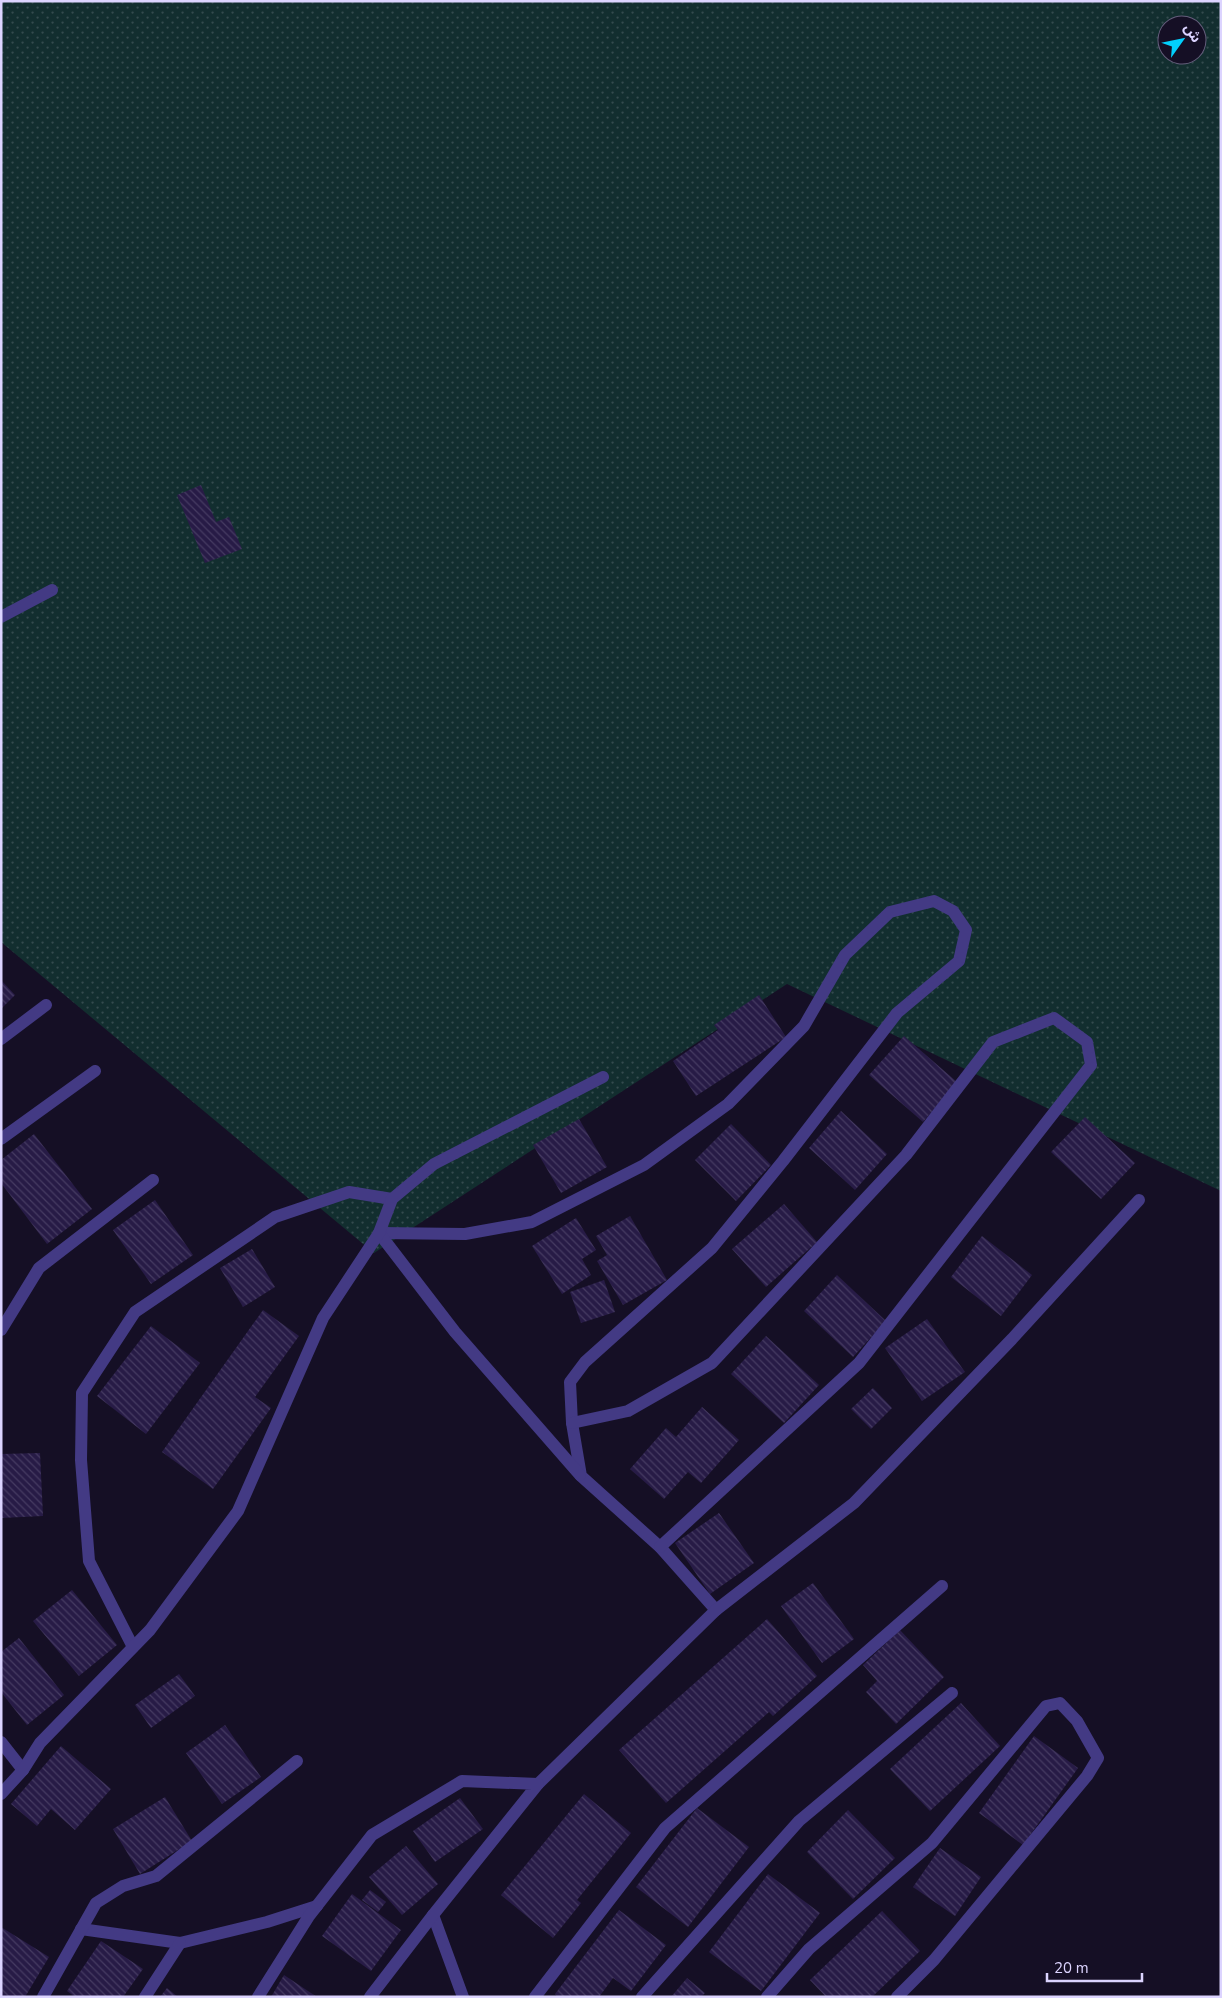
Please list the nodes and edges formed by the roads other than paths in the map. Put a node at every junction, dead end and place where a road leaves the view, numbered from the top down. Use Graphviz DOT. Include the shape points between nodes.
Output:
graph roads {
  1 [pos="52,590"];
  2 [pos="1,617"];
  3 [pos="46,1005"];
  4 [pos="1,1040"];
  5 [pos="95,1072"];
  6 [pos="603,1078"];
  7 [pos="1,1139"];
  8 [pos="153,1180"];
  9 [pos="392,1199"];
  10 [pos="1139,1200"];
  11 [pos="379,1233"];
  12 [pos="1,1330"];
  13 [pos="572,1423"];
  14 [pos="581,1476"];
  15 [pos="660,1547"];
  16 [pos="942,1586"];
  17 [pos="716,1610"];
  18 [pos="133,1646"];
  19 [pos="952,1693"];
  20 [pos="1,1742"];
  21 [pos="297,1760"];
  22 [pos="22,1770"];
  23 [pos="538,1784"];
  24 [pos="1,1794"];
  25 [pos="317,1906"];
  26 [pos="433,1915"];
  27 [pos="81,1929"];
  28 [pos="180,1943"];
  29 [pos="43,1997"];
  30 [pos="145,1997"];
  31 [pos="258,1997"];
  32 [pos="370,1997"];
  33 [pos="463,1997"];
  34 [pos="535,1997"];
  35 [pos="642,1997"];
  36 [pos="767,1997"];
  37 [pos="897,1997"];
  1 -- 2 [label="street"];
  3 -- 4 [label="street"];
  5 -- 7 [label="street"];
  6 -- 9 [label="street" via="434,1164"];
  8 -- 12 [label="street" via="39,1268"];
  9 -- 11 [label="street"];
  9 -- 18 [label="street" via="348,1192 275,1217 135,1312 82,1393 81,1460 89,1561"];
  10 -- 17 [label="street" via="1012,1339 854,1503"];
  11 -- 13 [label="street" via="465,1234 532,1222 644,1165 728,1104 804,1026 845,955 890,912 934,901 953,911 966,930 959,961 897,1012 712,1248 585,1362 570,1382"];
  11 -- 14 [label="street" via="454,1332"];
  11 -- 18 [label="street" via="323,1318 238,1511 150,1630"];
  13 -- 14 [label="street"];
  13 -- 15 [label="street" via="628,1410 712,1363 906,1155 993,1042 1054,1018 1087,1042 1091,1065 859,1363"];
  14 -- 15 [label="street"];
  15 -- 17 [label="street"];
  16 -- 34 [label="street" via="665,1828"];
  17 -- 23 [label="street"];
  18 -- 22 [label="street" via="40,1743"];
  19 -- 35 [label="street" via="799,1821"];
  20 -- 22 [label="street"];
  21 -- 27 [label="street" via="156,1876 123,1886 96,1903"];
  22 -- 24 [label="street"];
  23 -- 25 [label="street" via="462,1781 372,1835"];
  23 -- 26 [label="street"];
  25 -- 28 [label="street"];
  25 -- 31 [label="street"];
  26 -- 32 [label="street"];
  26 -- 33 [label="street"];
  27 -- 28 [label="street"];
  27 -- 29 [label="street"];
  28 -- 30 [label="street"];
  36 -- 37 [label="street" via="809,1949 932,1843 1046,1706 1060,1703 1077,1721 1098,1758 1088,1776 934,1960"];
}
